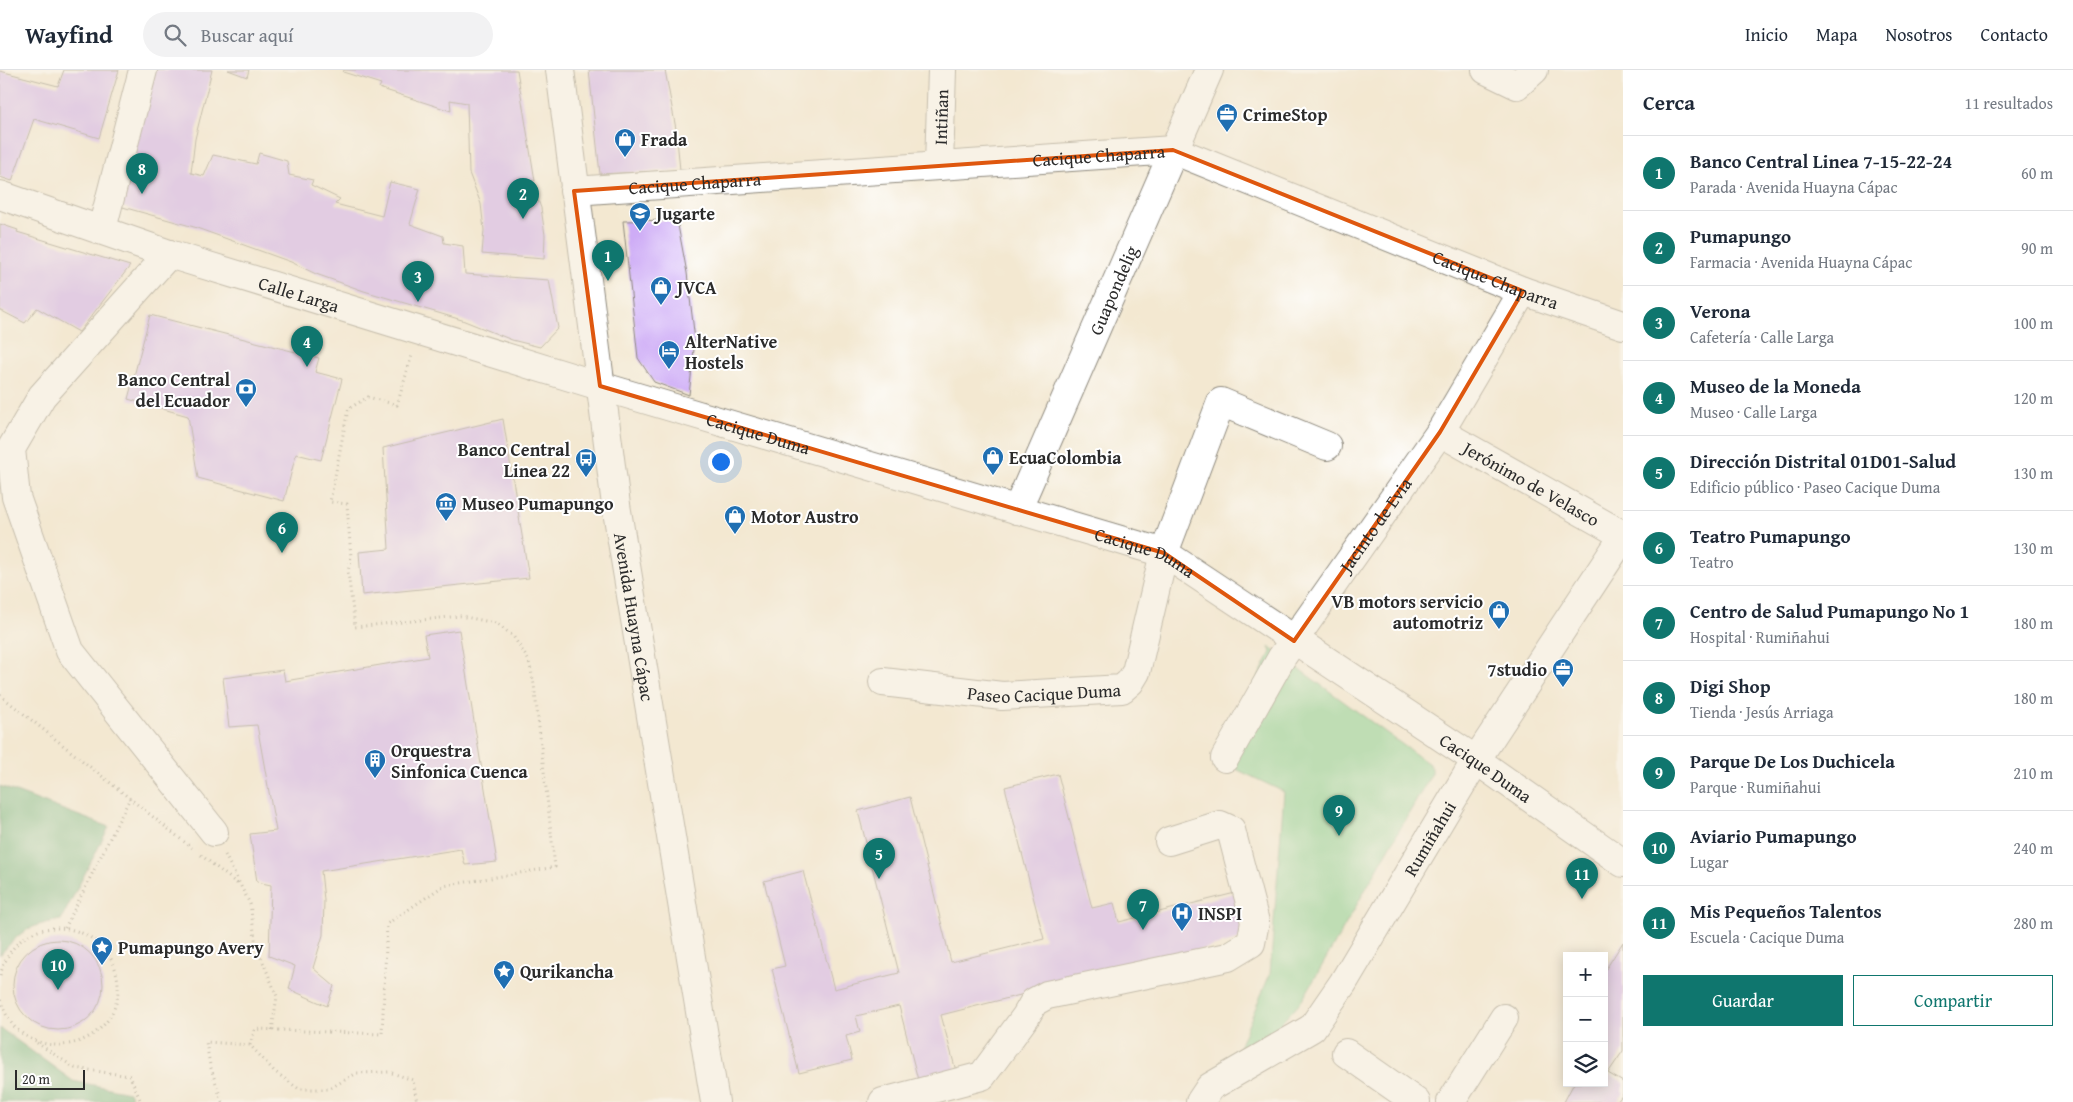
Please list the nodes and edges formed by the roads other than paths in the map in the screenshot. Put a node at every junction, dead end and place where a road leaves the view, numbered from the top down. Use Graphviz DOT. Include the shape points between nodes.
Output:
graph roads {
  1 [pos="143,70"];
  2 [pos="560,70"];
  3 [pos="942,70"];
  4 [pos="1209,70"];
  5 [pos="1486,70"];
  6 [pos="1534,70"];
  7 [pos="1173,150"];
  8 [pos="939,166"];
  9 [pos="574,191"];
  10 [pos="0,195"];
  11 [pos="102,229"];
  12 [pos="169,254"];
  13 [pos="1523,291"];
  14 [pos="1623,325"];
  15 [pos="600,386"];
  16 [pos="1440,432"];
  17 [pos="1327,446"];
  18 [pos="1017,510"];
  19 [pos="1623,536"];
  20 [pos="1164,553"];
  21 [pos="1294,641"];
  22 [pos="883,682"];
  23 [pos="1225,758"];
  24 [pos="1476,760"];
  25 [pos="214,832"];
  26 [pos="1169,840"];
  27 [pos="1623,863"];
  28 [pos="1504,1018"];
  29 [pos="1346,1052"];
  30 [pos="715,1102"];
  31 [pos="883,1102"];
  32 [pos="1200,1102"];
  33 [pos="1416,1102"];
  34 [pos="1451,1102"];
  1 -- 11 [label="street"];
  2 -- 9 [label="street, Avenida Huayna Cápac"];
  3 -- 8 [label="street, Intiñan"];
  4 -- 7 [label="street, Guapondelig"];
  5 -- 6 [label="street" via="1517,85"];
  7 -- 8 [label="street, Cacique Chaparra"];
  7 -- 13 [label="street, Cacique Chaparra"];
  7 -- 18 [label="street, Guapondelig"];
  8 -- 9 [label="street, Cacique Chaparra"];
  9 -- 15 [label="street, Avenida Huayna Cápac"];
  10 -- 11 [label="street, Calle Larga"];
  11 -- 12 [label="street, Calle Larga"];
  12 -- 15 [label="street, Calle Larga"];
  12 -- 25 [label="street" via="42,396 11,449 16,497 70,651"];
  13 -- 14 [label="street, Cacique Chaparra"];
  13 -- 16 [label="street, Jacinto de Evia"];
  15 -- 18 [label="street, Cacique Duma"];
  15 -- 30 [label="street, Avenida Huayna Cápac" via="616,505"];
  16 -- 19 [label="street, Jerónimo de Velasco"];
  16 -- 21 [label="street, Jacinto de Evia"];
  17 -- 20 [label="street, Paseo Cacique Duma" via="1221,402"];
  18 -- 20 [label="street, Cacique Duma"];
  19 -- 24 [label="street, Rumiñahui"];
  20 -- 21 [label="street, Cacique Duma"];
  20 -- 22 [label="street, Paseo Cacique Duma" via="1136,672 1122,689 1002,696"];
  21 -- 23 [label="street, Jacinto de Evia"];
  21 -- 24 [label="street, Cacique Duma"];
  24 -- 27 [label="street, Cacique Duma"];
  24 -- 32 [label="street, Rumiñahui" via="1312,1028 1210,1087"];
  26 -- 31 [label="street" via="1220,825 1231,830 1255,922 1251,944 1228,957 1048,995 1034,1002 982,1076"];
  28 -- 34 [label="street"];
  29 -- 33 [label="street"];
}
